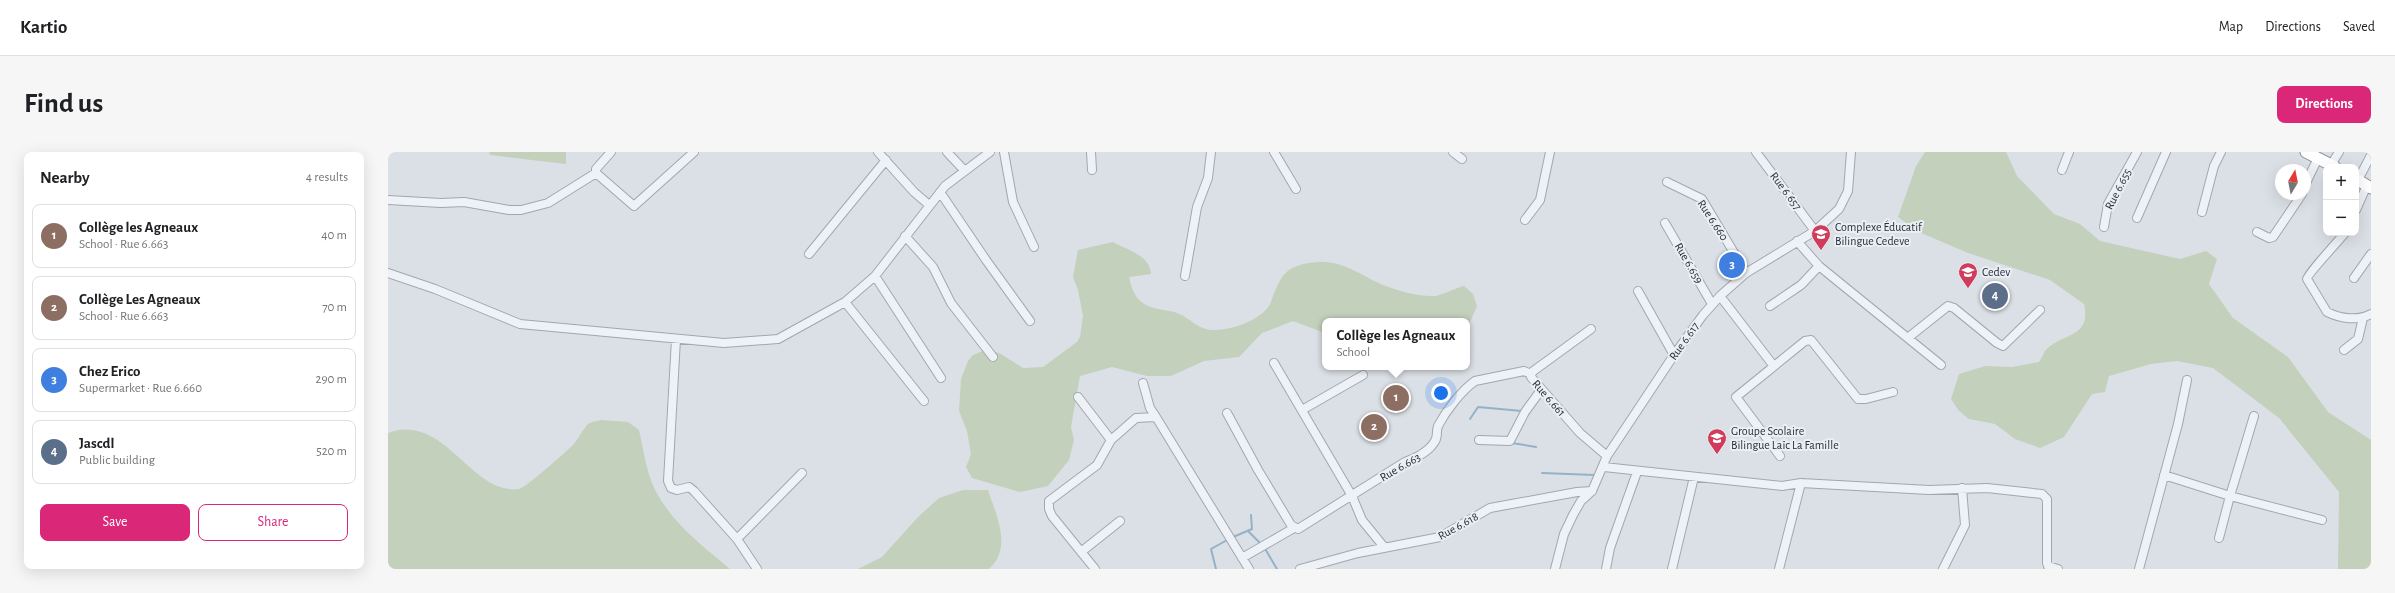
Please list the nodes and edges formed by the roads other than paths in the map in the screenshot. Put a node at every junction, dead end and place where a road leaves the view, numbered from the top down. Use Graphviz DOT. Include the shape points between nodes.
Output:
graph roads {
  1 [pos="611,152"];
  2 [pos="694,152"];
  3 [pos="878,152"];
  4 [pos="947,152"];
  5 [pos="990,152"];
  6 [pos="1004,152"];
  7 [pos="1091,152"];
  8 [pos="1211,152"];
  9 [pos="1274,152"];
  10 [pos="1453,152"];
  11 [pos="1550,152"];
  12 [pos="1756,152"];
  13 [pos="1851,152"];
  14 [pos="2069,152"];
  15 [pos="2137,152"];
  16 [pos="2166,152"];
  17 [pos="2221,152"];
  18 [pos="2306,152"];
  19 [pos="2339,152"];
  20 [pos="2371,156"];
  21 [pos="2318,158"];
  22 [pos="1462,159"];
  23 [pos="886,160"];
  24 [pos="2329,164"];
  25 [pos="2334,164"];
  26 [pos="964,170"];
  27 [pos="1092,170"];
  28 [pos="2062,170"];
  29 [pos="2311,173"];
  30 [pos="596,174"];
  31 [pos="1667,182"];
  32 [pos="2363,183"];
  33 [pos="1296,189"];
  34 [pos="940,192"];
  35 [pos="388,200"];
  36 [pos="2298,200"];
  37 [pos="2359,200"];
  38 [pos="928,204"];
  39 [pos="2202,212"];
  40 [pos="2137,218"];
  41 [pos="1525,220"];
  42 [pos="1665,224"];
  43 [pos="2104,227"];
  44 [pos="1815,231"];
  45 [pos="2257,232"];
  46 [pos="905,236"];
  47 [pos="2343,236"];
  48 [pos="1797,241"];
  49 [pos="1034,247"];
  50 [pos="809,254"];
  51 [pos="2371,254"];
  52 [pos="1819,266"];
  53 [pos="388,273"];
  54 [pos="1746,273"];
  55 [pos="875,276"];
  56 [pos="1185,276"];
  57 [pos="2354,278"];
  58 [pos="1638,291"];
  59 [pos="1720,296"];
  60 [pos="846,302"];
  61 [pos="1712,304"];
  62 [pos="1770,306"];
  63 [pos="2040,310"];
  64 [pos="2371,314"];
  65 [pos="2363,318"];
  66 [pos="1030,321"];
  67 [pos="1591,329"];
  68 [pos="1909,337"];
  69 [pos="676,339"];
  70 [pos="2344,350"];
  71 [pos="1674,355"];
  72 [pos="993,357"];
  73 [pos="1274,363"];
  74 [pos="1773,365"];
  75 [pos="1941,365"];
  76 [pos="1531,374"];
  77 [pos="1363,375"];
  78 [pos="941,378"];
  79 [pos="2187,380"];
  80 [pos="1143,383"];
  81 [pos="1542,390"];
  82 [pos="1894,392"];
  83 [pos="1078,397"];
  84 [pos="924,401"];
  85 [pos="1302,410"];
  86 [pos="1227,413"];
  87 [pos="2254,416"];
  88 [pos="1156,417"];
  89 [pos="1111,440"];
  90 [pos="1479,440"];
  91 [pos="1607,456"];
  92 [pos="1780,456"];
  93 [pos="1604,467"];
  94 [pos="1637,472"];
  95 [pos="802,473"];
  96 [pos="2164,475"];
  97 [pos="1694,477"];
  98 [pos="1801,483"];
  99 [pos="1962,488"];
  100 [pos="1592,491"];
  101 [pos="1352,496"];
  102 [pos="2230,496"];
  103 [pos="2322,520"];
  104 [pos="1120,521"];
  105 [pos="1294,528"];
  106 [pos="2219,538"];
  107 [pos="737,539"];
  108 [pos="1384,547"];
  109 [pos="1081,552"];
  110 [pos="1242,558"];
  111 [pos="757,569"];
  112 [pos="1095,569"];
  113 [pos="1249,569"];
  114 [pos="1300,569"];
  115 [pos="1555,569"];
  116 [pos="1606,569"];
  117 [pos="1672,569"];
  118 [pos="1779,569"];
  119 [pos="1943,569"];
  120 [pos="2058,569"];
  121 [pos="2138,569"];
  1 -- 30 [label="street" via="596,169"];
  2 -- 30 [label="street" via="634,206"];
  3 -- 23 [label="street"];
  4 -- 26 [label="street"];
  5 -- 26 [label="street"];
  6 -- 49 [label="street" via="1013,202"];
  7 -- 27 [label="street"];
  8 -- 56 [label="street" via="1208,178 1197,206"];
  9 -- 33 [label="street"];
  10 -- 22 [label="street"];
  11 -- 41 [label="street" via="1540,200"];
  12 -- 44 [label="street, Rue 6.657"];
  13 -- 44 [label="street, Rue 6.617" via="1848,191 1839,209"];
  14 -- 28 [label="street"];
  15 -- 43 [label="street, Rue 6.655" via="2108,204"];
  16 -- 40 [label="street"];
  17 -- 39 [label="street" via="2214,166"];
  18 -- 21 [label="highway"];
  19 -- 25 [label="street"];
  20 -- 32 [label="street"];
  21 -- 24 [label="highway"];
  21 -- 29 [label="street"];
  23 -- 38 [label="street"];
  23 -- 50 [label="street"];
  26 -- 34 [label="street"];
  30 -- 35 [label="street" via="548,203 521,210 464,202 441,204"];
  31 -- 54 [label="street, Rue 6.660" via="1702,199"];
  32 -- 37 [label="street"];
  34 -- 38 [label="street"];
  34 -- 66 [label="street"];
  36 -- 45 [label="street" via="2273,237 2269,238"];
  38 -- 46 [label="street"];
  42 -- 61 [label="street, Rue 6.659"];
  44 -- 48 [label="street, Rue 6.617"];
  46 -- 55 [label="street"];
  46 -- 72 [label="street" via="933,267 951,303"];
  47 -- 65 [label="street" via="2309,273 2307,279 2327,312 2342,318"];
  48 -- 52 [label="street"];
  48 -- 54 [label="street, Rue 6.617"];
  51 -- 57 [label="street"];
  52 -- 62 [label="street" via="1801,285"];
  52 -- 68 [label="street"];
  53 -- 69 [label="street" via="435,289 520,324"];
  54 -- 59 [label="street, Rue 6.617"];
  55 -- 60 [label="street"];
  55 -- 78 [label="street"];
  58 -- 71 [label="street"];
  59 -- 61 [label="street, Rue 6.617"];
  59 -- 74 [label="street"];
  60 -- 69 [label="street" via="778,339 724,343"];
  60 -- 84 [label="street"];
  61 -- 71 [label="street, Rue 6.617"];
  63 -- 68 [label="street" via="2003,346 1951,307 1945,307"];
  64 -- 65 [label="street"];
  65 -- 70 [label="street" via="2358,339"];
  67 -- 76 [label="street, Rue 6.661"];
  68 -- 75 [label="street"];
  69 -- 107 [label="street" via="668,481 671,488 677,490 690,487"];
  71 -- 91 [label="street, Rue 6.617"];
  73 -- 85 [label="street"];
  74 -- 82 [label="street" via="1805,341 1811,340 1858,399"];
  74 -- 92 [label="street" via="1736,397"];
  76 -- 81 [label="street, Rue 6.661"];
  76 -- 101 [label="street, Rue 6.663" via="1524,371 1475,381 1469,385 1443,418 1437,429 1436,441 1421,456 1405,462"];
  77 -- 85 [label="street"];
  79 -- 96 [label="street"];
  80 -- 88 [label="street" via="1150,408"];
  81 -- 90 [label="street" via="1525,412 1510,441"];
  81 -- 91 [label="street, Rue 6.661" via="1580,433"];
  83 -- 89 [label="street"];
  85 -- 101 [label="street"];
  86 -- 105 [label="street"];
  87 -- 102 [label="street"];
  88 -- 89 [label="street" via="1136,418"];
  88 -- 110 [label="street"];
  89 -- 109 [label="street" via="1097,465 1049,501 1052,516"];
  91 -- 93 [label="street, Rue 6.617"];
  93 -- 94 [label="street"];
  93 -- 100 [label="street, Rue 6.617"];
  94 -- 97 [label="street"];
  94 -- 116 [label="street" via="1610,548"];
  95 -- 107 [label="street"];
  96 -- 102 [label="street"];
  96 -- 121 [label="street"];
  97 -- 98 [label="street" via="1782,486"];
  97 -- 117 [label="street"];
  98 -- 99 [label="street" via="1929,490"];
  98 -- 118 [label="street"];
  99 -- 119 [label="street" via="1965,525"];
  99 -- 120 [label="street" via="1987,488 2045,496 2047,563 2048,566"];
  100 -- 108 [label="street, Rue 6.618" via="1490,508 1440,537"];
  100 -- 115 [label="street, Rue 6.617" via="1580,501 1573,514 1564,534"];
  101 -- 105 [label="street, Rue 6.663" via="1298,529"];
  101 -- 108 [label="street" via="1362,520"];
  102 -- 103 [label="street"];
  102 -- 106 [label="street"];
  104 -- 109 [label="street"];
  105 -- 110 [label="street, Rue 6.663"];
  107 -- 111 [label="street"];
  108 -- 114 [label="street, Rue 6.618"];
  109 -- 112 [label="street"];
  110 -- 113 [label="street"];
}
